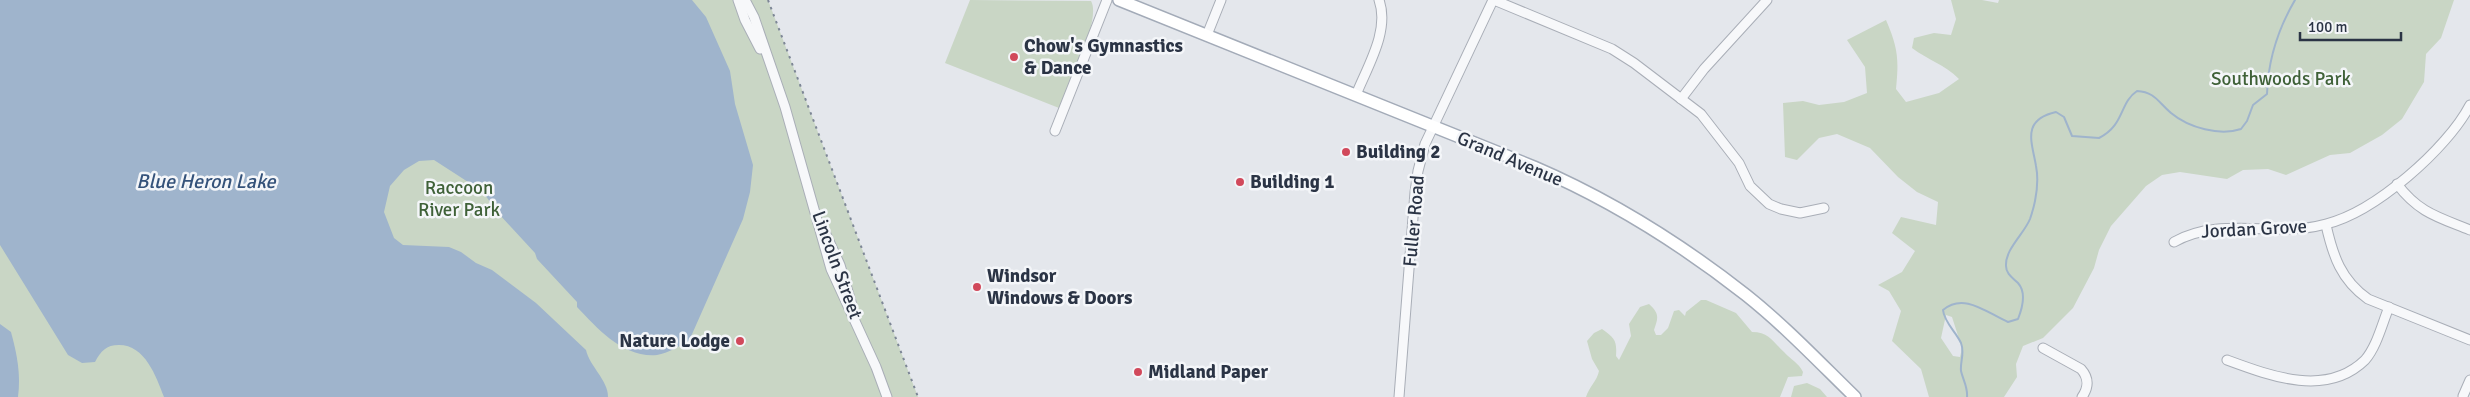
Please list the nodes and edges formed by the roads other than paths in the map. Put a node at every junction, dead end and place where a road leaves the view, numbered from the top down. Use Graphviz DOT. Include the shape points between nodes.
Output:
graph roads {
  1 [pos="738,0"];
  2 [pos="745,0"];
  3 [pos="1107,0"];
  4 [pos="1119,0"];
  5 [pos="1221,0"];
  6 [pos="1379,0"];
  7 [pos="1493,0"];
  8 [pos="1767,0"];
  9 [pos="1207,35"];
  10 [pos="772,73"];
  11 [pos="1356,95"];
  12 [pos="1681,99"];
  13 [pos="2470,105"];
  14 [pos="2468,115"];
  15 [pos="1433,127"];
  16 [pos="1055,131"];
  17 [pos="2397,184"];
  18 [pos="1824,208"];
  19 [pos="2326,225"];
  20 [pos="2470,230"];
  21 [pos="2174,242"];
  22 [pos="2390,307"];
  23 [pos="2470,340"];
  24 [pos="2043,348"];
  25 [pos="2227,360"];
  26 [pos="2470,380"];
  27 [pos="2463,396"];
  28 [pos="887,397"];
  29 [pos="1399,397"];
  30 [pos="1854,397"];
  31 [pos="2082,397"];
  1 -- 10 [label="street, Lincoln Street"];
  2 -- 10 [label="street, Lincoln Street" via="754,17"];
  3 -- 16 [label="street"];
  4 -- 9 [label="main road, Grand Avenue"];
  5 -- 9 [label="street"];
  6 -- 11 [label="street" via="1381,28"];
  7 -- 12 [label="street" via="1620,52"];
  7 -- 15 [label="street, Fuller Road"];
  8 -- 12 [label="street" via="1704,68"];
  9 -- 11 [label="main road, Grand Avenue"];
  10 -- 28 [label="street, Lincoln Street" via="785,107 831,270"];
  11 -- 15 [label="main road, Grand Avenue"];
  12 -- 18 [label="street" via="1701,114 1744,171 1750,186 1764,200 1787,211"];
  13 -- 14 [label="street, Jordan Grove"];
  14 -- 17 [label="street, Jordan Grove" via="2432,154"];
  15 -- 29 [label="street, Fuller Road" via="1418,171"];
  15 -- 30 [label="main road, Grand Avenue" via="1551,174 1659,233 1747,296"];
  17 -- 19 [label="street, Jordan Grove" via="2366,207"];
  17 -- 20 [label="street" via="2408,199 2424,211"];
  19 -- 21 [label="street, Jordan Grove" via="2291,229 2216,228 2189,234"];
  19 -- 22 [label="street" via="2338,268 2347,281 2368,299"];
  22 -- 23 [label="street"];
  22 -- 25 [label="street" via="2366,359 2334,383 2306,387"];
  24 -- 31 [label="street" via="2085,374 2088,384"];
  26 -- 27 [label="street"];
}
